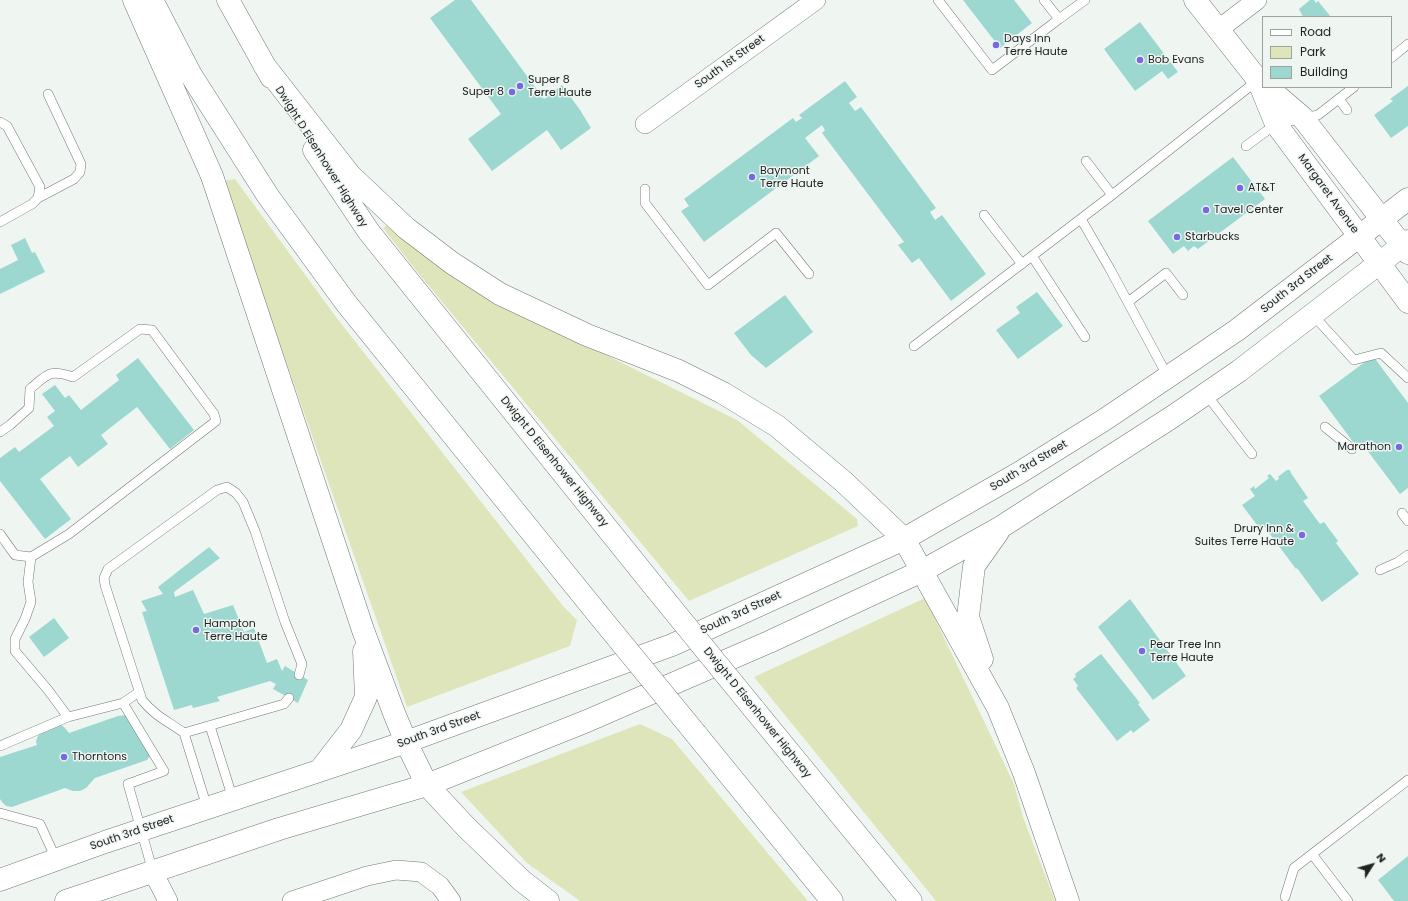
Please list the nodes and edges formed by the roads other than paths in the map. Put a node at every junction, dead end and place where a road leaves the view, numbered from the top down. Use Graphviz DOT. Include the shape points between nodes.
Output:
graph roads {
  1 [pos="134,0"];
  2 [pos="152,0"];
  3 [pos="228,0"];
  4 [pos="816,0"];
  5 [pos="938,0"];
  6 [pos="1044,0"];
  7 [pos="1085,0"];
  8 [pos="1257,0"];
  9 [pos="1202,2"];
  10 [pos="1059,19"];
  11 [pos="1219,29"];
  12 [pos="1408,44"];
  13 [pos="1392,57"];
  14 [pos="264,65"];
  15 [pos="1262,83"];
  16 [pos="1262,85"];
  17 [pos="1264,88"];
  18 [pos="1268,88"];
  19 [pos="1353,88"];
  20 [pos="48,94"];
  21 [pos="1339,99"];
  22 [pos="1347,110"];
  23 [pos="1302,117"];
  24 [pos="0,122"];
  25 [pos="645,124"];
  26 [pos="1276,124"];
  27 [pos="1246,146"];
  28 [pos="1086,161"];
  29 [pos="645,189"];
  30 [pos="1112,194"];
  31 [pos="38,198"];
  32 [pos="1408,199"];
  33 [pos="984,215"];
  34 [pos="1080,219"];
  35 [pos="1382,219"];
  36 [pos="0,222"];
  37 [pos="1358,236"];
  38 [pos="1406,246"];
  39 [pos="1032,256"];
  40 [pos="1378,263"];
  41 [pos="1022,264"];
  42 [pos="809,274"];
  43 [pos="1183,294"];
  44 [pos="1128,302"];
  45 [pos="1408,302"];
  46 [pos="1313,315"];
  47 [pos="1085,337"];
  48 [pos="914,346"];
  49 [pos="1168,377"];
  50 [pos="1408,378"];
  51 [pos="1206,394"];
  52 [pos="1325,427"];
  53 [pos="0,432"];
  54 [pos="1352,449"];
  55 [pos="1252,454"];
  56 [pos="1402,513"];
  57 [pos="1408,521"];
  58 [pos="1001,527"];
  59 [pos="0,534"];
  60 [pos="904,539"];
  61 [pos="1408,555"];
  62 [pos="31,557"];
  63 [pos="1380,570"];
  64 [pos="922,571"];
  65 [pos="363,630"];
  66 [pos="299,675"];
  67 [pos="139,692"];
  68 [pos="289,698"];
  69 [pos="123,703"];
  70 [pos="998,708"];
  71 [pos="68,717"];
  72 [pos="210,726"];
  73 [pos="184,733"];
  74 [pos="406,742"];
  75 [pos="0,746"];
  76 [pos="320,770"];
  77 [pos="1408,780"];
  78 [pos="427,785"];
  79 [pos="233,799"];
  80 [pos="207,807"];
  81 [pos="0,812"];
  82 [pos="140,830"];
  83 [pos="1312,854"];
  84 [pos="56,859"];
  85 [pos="153,872"];
  86 [pos="0,880"];
  87 [pos="1285,897"];
  88 [pos="66,901"];
  89 [pos="168,901"];
  90 [pos="292,901"];
  91 [pos="451,901"];
  92 [pos="548,901"];
  93 [pos="832,901"];
  94 [pos="911,901"];
  95 [pos="1068,901"];
  96 [pos="1348,901"];
  1 -- 65 [label="main road" via="212,176"];
  2 -- 93 [label="main road, bridge" via="192,75 277,209 346,303"];
  3 -- 14 [label="main road, Dwight D Eisenhower Highway"];
  4 -- 25 [label="street, South 1st Street"];
  5 -- 10 [label="lane" via="992,70"];
  6 -- 10 [label="lane"];
  7 -- 10 [label="lane"];
  8 -- 11 [label="street"];
  9 -- 11 [label="main road, Margaret Avenue"];
  11 -- 15 [label="main road, Margaret Avenue"];
  12 -- 13 [label="lane"];
  14 -- 60 [label="main road" via="350,175 406,228 452,263 500,294 587,335 679,371 777,426 844,482"];
  14 -- 94 [label="main road, Dwight D Eisenhower Highway, bridge" via="316,153 369,232"];
  16 -- 30 [label="lane"];
  17 -- 26 [label="main road, Margaret Avenue"];
  18 -- 23 [label="main road, Margaret Avenue"];
  19 -- 21 [label="lane"];
  20 -- 31 [label="lane" via="81,164 80,172 74,180"];
  21 -- 22 [label="lane"];
  21 -- 23 [label="lane" via="1318,115"];
  23 -- 26 [label="lane"];
  23 -- 35 [label="main road, Margaret Avenue"];
  24 -- 31 [label="lane" via="6,126 40,187"];
  26 -- 27 [label="lane"];
  26 -- 37 [label="main road, Margaret Avenue"];
  28 -- 30 [label="lane"];
  29 -- 42 [label="lane" via="645,204 708,285 776,233"];
  30 -- 34 [label="lane"];
  31 -- 36 [label="lane"];
  32 -- 35 [label="main road, South 3rd Street"];
  33 -- 41 [label="lane"];
  34 -- 39 [label="lane"];
  34 -- 44 [label="lane"];
  35 -- 37 [label="main road, South 3rd Street"];
  35 -- 38 [label="main road, Margaret Avenue"];
  37 -- 40 [label="main road, Margaret Avenue"];
  37 -- 49 [label="main road, South 3rd Street" via="1238,330"];
  38 -- 40 [label="main road"];
  39 -- 41 [label="lane"];
  39 -- 47 [label="lane"];
  40 -- 45 [label="main road, Margaret Avenue"];
  40 -- 46 [label="main road"];
  41 -- 48 [label="lane"];
  43 -- 44 [label="lane" via="1166,274"];
  44 -- 49 [label="lane"];
  46 -- 50 [label="lane" via="1354,360 1381,353"];
  46 -- 51 [label="main road"];
  49 -- 60 [label="main road, South 3rd Street" via="1019,473"];
  51 -- 55 [label="lane"];
  51 -- 58 [label="main road"];
  52 -- 54 [label="lane"];
  53 -- 62 [label="lane" via="28,408 30,389 48,374 59,373 73,377 140,329 152,330 214,414 216,422 69,534"];
  56 -- 57 [label="lane"];
  58 -- 64 [label="main road"];
  58 -- 70 [label="main road" via="974,566 968,617"];
  59 -- 62 [label="lane" via="15,555"];
  60 -- 64 [label="main road"];
  60 -- 74 [label="main road, South 3rd Street" via="672,645"];
  61 -- 63 [label="lane"];
  62 -- 71 [label="lane" via="28,582 31,602 15,639 15,651"];
  64 -- 70 [label="main road"];
  64 -- 78 [label="main road" via="769,642 587,721"];
  65 -- 74 [label="main road"];
  65 -- 76 [label="main road" via="366,697 351,730"];
  66 -- 67 [label="lane" via="302,664 284,622 255,531 243,502 227,487 217,490 108,569 104,578 104,585"];
  67 -- 69 [label="lane"];
  67 -- 73 [label="lane" via="150,710"];
  68 -- 72 [label="lane" via="284,704"];
  69 -- 71 [label="lane"];
  69 -- 82 [label="lane" via="164,770 128,784"];
  70 -- 95 [label="main road" via="1024,773"];
  71 -- 75 [label="lane"];
  72 -- 73 [label="lane"];
  72 -- 79 [label="lane"];
  73 -- 80 [label="lane"];
  74 -- 76 [label="main road, South 3rd Street"];
  74 -- 78 [label="main road"];
  76 -- 79 [label="main road, South 3rd Street"];
  77 -- 83 [label="lane"];
  78 -- 85 [label="main road" via="279,829"];
  78 -- 92 [label="main road" via="521,880"];
  79 -- 80 [label="main road, South 3rd Street"];
  80 -- 82 [label="main road, South 3rd Street"];
  81 -- 84 [label="lane" via="40,824"];
  82 -- 84 [label="main road, South 3rd Street"];
  82 -- 85 [label="lane"];
  83 -- 87 [label="lane" via="1294,868"];
  83 -- 96 [label="lane"];
  84 -- 86 [label="main road, South 3rd Street"];
  85 -- 88 [label="main road"];
  85 -- 89 [label="street"];
  90 -- 91 [label="street" via="367,876 396,870 421,872 440,886"];
}
